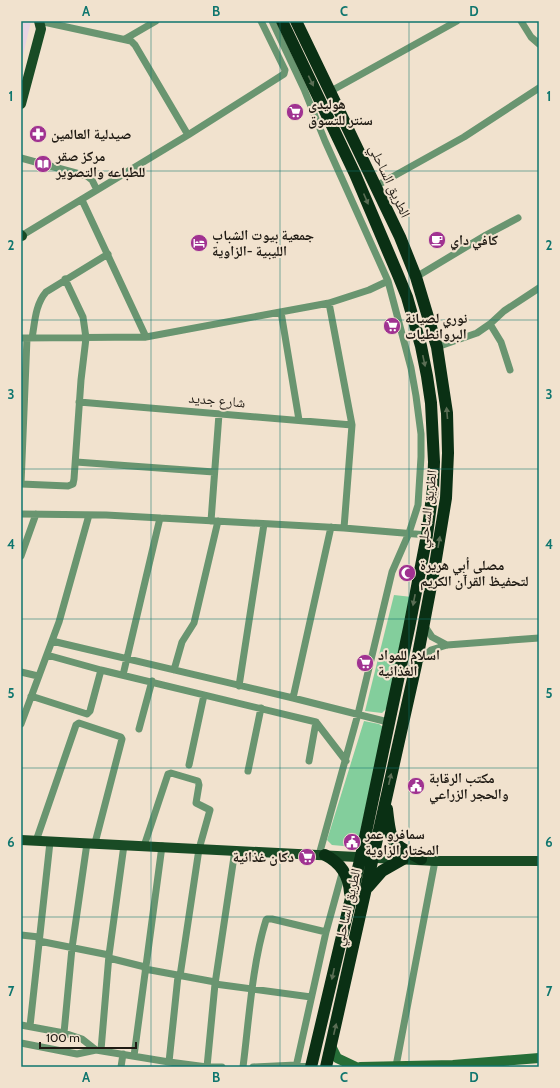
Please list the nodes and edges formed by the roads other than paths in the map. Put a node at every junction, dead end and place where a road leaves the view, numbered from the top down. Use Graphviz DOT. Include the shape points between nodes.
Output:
graph roads {
  1 [pos="156,21"];
  2 [pos="262,21"];
  3 [pos="272,21"];
  4 [pos="282,21"];
  5 [pos="296,21"];
  6 [pos="457,21"];
  7 [pos="521,21"];
  8 [pos="42,23"];
  9 [pos="125,39"];
  10 [pos="539,44"];
  11 [pos="539,88"];
  12 [pos="331,91"];
  13 [pos="21,104"];
  14 [pos="188,135"];
  15 [pos="21,158"];
  16 [pos="376,186"];
  17 [pos="97,190"];
  18 [pos="82,200"];
  19 [pos="518,218"];
  20 [pos="21,236"];
  21 [pos="108,254"];
  22 [pos="416,277"];
  23 [pos="65,279"];
  24 [pos="388,281"];
  25 [pos="539,288"];
  26 [pos="329,303"];
  27 [pos="281,312"];
  28 [pos="490,324"];
  29 [pos="146,337"];
  30 [pos="27,338"];
  31 [pos="86,338"];
  32 [pos="437,347"];
  33 [pos="510,370"];
  34 [pos="80,402"];
  35 [pos="219,414"];
  36 [pos="299,420"];
  37 [pos="352,425"];
  38 [pos="76,462"];
  39 [pos="214,472"];
  40 [pos="21,484"];
  41 [pos="21,514"];
  42 [pos="36,514"];
  43 [pos="90,515"];
  44 [pos="160,518"];
  45 [pos="214,521"];
  46 [pos="264,524"];
  47 [pos="331,527"];
  48 [pos="344,528"];
  49 [pos="409,533"];
  50 [pos="428,535"];
  51 [pos="21,556"];
  52 [pos="424,624"];
  53 [pos="539,638"];
  54 [pos="52,641"];
  55 [pos="447,645"];
  56 [pos="47,654"];
  57 [pos="126,659"];
  58 [pos="416,665"];
  59 [pos="101,670"];
  60 [pos="174,670"];
  61 [pos="21,672"];
  62 [pos="123,675"];
  63 [pos="38,676"];
  64 [pos="152,681"];
  65 [pos="239,686"];
  66 [pos="204,695"];
  67 [pos="31,696"];
  68 [pos="293,698"];
  69 [pos="261,708"];
  70 [pos="358,714"];
  71 [pos="316,722"];
  72 [pos="388,722"];
  73 [pos="21,724"];
  74 [pos="139,729"];
  75 [pos="309,761"];
  76 [pos="346,761"];
  77 [pos="189,765"];
  78 [pos="248,771"];
  79 [pos="386,798"];
  80 [pos="21,840"];
  81 [pos="36,841"];
  82 [pos="50,842"];
  83 [pos="91,843"];
  84 [pos="124,845"];
  85 [pos="144,846"];
  86 [pos="162,846"];
  87 [pos="199,849"];
  88 [pos="235,850"];
  89 [pos="322,855"];
  90 [pos="361,856"];
  91 [pos="373,857"];
  92 [pos="403,859"];
  93 [pos="421,859"];
  94 [pos="434,861"];
  95 [pos="539,861"];
  96 [pos="343,870"];
  97 [pos="366,889"];
  98 [pos="351,897"];
  99 [pos="326,932"];
  100 [pos="21,935"];
  101 [pos="39,939"];
  102 [pos="72,948"];
  103 [pos="109,957"];
  104 [pos="145,968"];
  105 [pos="179,976"];
  106 [pos="215,983"];
  107 [pos="252,989"];
  108 [pos="311,997"];
  109 [pos="21,1025"];
  110 [pos="30,1026"];
  111 [pos="64,1033"];
  112 [pos="21,1043"];
  113 [pos="331,1046"];
  114 [pos="99,1050"];
  115 [pos="123,1054"];
  116 [pos="134,1056"];
  117 [pos="539,1058"];
  118 [pos="169,1062"];
  119 [pos="183,1066"];
  120 [pos="296,1066"];
  121 [pos="396,1066"];
  122 [pos="121,1067"];
  123 [pos="207,1067"];
  124 [pos="222,1067"];
  125 [pos="243,1067"];
  126 [pos="254,1067"];
  127 [pos="310,1067"];
  128 [pos="326,1067"];
  129 [pos="356,1067"];
  130 [pos="360,1067"];
  1 -- 9 [label="street"];
  2 -- 14 [label="street" via="283,65 284,74"];
  3 -- 24 [label="street"];
  4 -- 50 [label="highway, الطريق الساحلي, one-way" via="355,174 398,275 415,325 427,376 433,435 433,489"];
  5 -- 12 [label="highway, الطريق الساحلي"];
  6 -- 12 [label="street"];
  7 -- 10 [label="street"];
  8 -- 9 [label="street"];
  8 -- 13 [label="main road"];
  9 -- 14 [label="street" via="135,45"];
  11 -- 16 [label="street" via="464,137"];
  12 -- 16 [label="highway, الطريق الساحلي"];
  14 -- 17 [label="street"];
  15 -- 17 [label="street" via="87,176"];
  16 -- 22 [label="highway, الطريق الساحلي"];
  17 -- 18 [label="street"];
  18 -- 20 [label="street"];
  18 -- 21 [label="street"];
  19 -- 22 [label="street"];
  21 -- 23 [label="street"];
  21 -- 29 [label="street"];
  22 -- 32 [label="highway, الطريق الساحلي"];
  23 -- 30 [label="street" via="42,296"];
  23 -- 31 [label="street" via="83,317"];
  24 -- 26 [label="street"];
  24 -- 49 [label="street" via="411,368 421,434 418,505"];
  25 -- 28 [label="street" via="504,311"];
  26 -- 27 [label="street"];
  26 -- 37 [label="street"];
  27 -- 29 [label="street"];
  27 -- 36 [label="street"];
  28 -- 32 [label="street" via="469,336"];
  28 -- 33 [label="street" via="501,342"];
  29 -- 31 [label="street"];
  30 -- 31 [label="street"];
  30 -- 40 [label="street"];
  31 -- 34 [label="street"];
  52 -- 32 [label="highway, الطريق الساحلي, one-way" via="446,498 447,413"];
  34 -- 35 [label="street, شارع جديد"];
  34 -- 38 [label="street"];
  35 -- 36 [label="street, شارع جديد"];
  35 -- 39 [label="street"];
  36 -- 37 [label="street, شارع جديد"];
  37 -- 48 [label="street"];
  38 -- 39 [label="street"];
  38 -- 40 [label="street" via="74,482 71,485"];
  39 -- 45 [label="street"];
  41 -- 42 [label="street"];
  42 -- 43 [label="street"];
  42 -- 51 [label="street"];
  43 -- 44 [label="street"];
  43 -- 54 [label="street"];
  44 -- 45 [label="street"];
  44 -- 57 [label="street"];
  45 -- 46 [label="street"];
  45 -- 60 [label="street" via="194,623 182,642"];
  46 -- 47 [label="street"];
  46 -- 65 [label="street"];
  47 -- 48 [label="street"];
  47 -- 68 [label="street"];
  48 -- 49 [label="street"];
  49 -- 50 [label="street"];
  49 -- 70 [label="street" via="392,572"];
  50 -- 72 [label="highway, الطريق الساحلي, one-way"];
  52 -- 55 [label="street" via="432,637"];
  52 -- 58 [label="highway, الطريق الساحلي"];
  53 -- 55 [label="street"];
  54 -- 56 [label="street"];
  54 -- 57 [label="street"];
  55 -- 58 [label="street" via="431,650"];
  56 -- 59 [label="street"];
  56 -- 63 [label="street"];
  57 -- 60 [label="street"];
  57 -- 62 [label="street"];
  79 -- 58 [label="highway, الطريق الساحلي, one-way"];
  59 -- 62 [label="street"];
  59 -- 67 [label="street" via="87,714"];
  60 -- 65 [label="street"];
  61 -- 63 [label="street"];
  62 -- 64 [label="street"];
  63 -- 67 [label="street"];
  64 -- 66 [label="street"];
  64 -- 74 [label="street"];
  65 -- 68 [label="street"];
  66 -- 69 [label="street"];
  66 -- 77 [label="street"];
  67 -- 73 [label="street"];
  68 -- 70 [label="street"];
  69 -- 71 [label="street"];
  69 -- 78 [label="street"];
  70 -- 72 [label="street"];
  70 -- 76 [label="street"];
  71 -- 75 [label="street"];
  71 -- 76 [label="street"];
  72 -- 90 [label="highway, الطريق الساحلي"];
  76 -- 89 [label="street"];
  79 -- 91 [label="highway, الطريق الساحلي"];
  79 -- 93 [label="highway" via="392,839 400,848"];
  80 -- 81 [label="main road"];
  81 -- 82 [label="main road"];
  81 -- 83 [label="street" via="76,725 79,723 122,739"];
  82 -- 83 [label="main road"];
  82 -- 101 [label="street"];
  83 -- 84 [label="main road"];
  83 -- 102 [label="street"];
  84 -- 85 [label="main road"];
  84 -- 103 [label="street"];
  85 -- 86 [label="main road"];
  85 -- 87 [label="street" via="170,773 198,782 196,803 210,809"];
  86 -- 87 [label="main road"];
  86 -- 104 [label="street"];
  87 -- 88 [label="main road"];
  87 -- 105 [label="street"];
  88 -- 89 [label="main road"];
  88 -- 106 [label="street"];
  89 -- 90 [label="main road"];
  89 -- 96 [label="highway" via="335,861"];
  90 -- 91 [label="main road"];
  90 -- 98 [label="highway, الطريق الساحلي"];
  91 -- 92 [label="main road"];
  91 -- 97 [label="highway, الطريق الساحلي"];
  92 -- 93 [label="main road"];
  92 -- 97 [label="highway" via="382,871"];
  93 -- 94 [label="main road"];
  94 -- 95 [label="main road"];
  94 -- 121 [label="street"];
  96 -- 98 [label="highway" via="349,883"];
  96 -- 99 [label="street"];
  113 -- 97 [label="highway, الطريق الساحلي, one-way"];
  98 -- 127 [label="highway, الطريق الساحلي, one-way"];
  99 -- 107 [label="street" via="267,919"];
  99 -- 108 [label="street"];
  100 -- 101 [label="street"];
  101 -- 102 [label="street"];
  101 -- 110 [label="street"];
  102 -- 103 [label="street"];
  102 -- 111 [label="street"];
  103 -- 104 [label="street"];
  103 -- 114 [label="street"];
  104 -- 105 [label="street"];
  104 -- 116 [label="street"];
  105 -- 106 [label="street"];
  105 -- 118 [label="street"];
  106 -- 107 [label="street"];
  106 -- 123 [label="street"];
  107 -- 108 [label="street"];
  107 -- 125 [label="street"];
  108 -- 120 [label="street"];
  109 -- 110 [label="street"];
  110 -- 111 [label="street"];
  111 -- 114 [label="street" via="82,1039"];
  112 -- 114 [label="street" via="77,1054"];
  113 -- 128 [label="highway, الطريق الساحلي"];
  113 -- 129 [label="main road" via="337,1058"];
  114 -- 115 [label="street"];
  115 -- 116 [label="street"];
  115 -- 122 [label="street"];
  116 -- 118 [label="street"];
  117 -- 121 [label="main road" via="453,1065"];
  118 -- 119 [label="street"];
  119 -- 123 [label="street"];
  120 -- 126 [label="street"];
  120 -- 127 [label="street"];
  121 -- 130 [label="main road"];
  123 -- 124 [label="street"];
}
